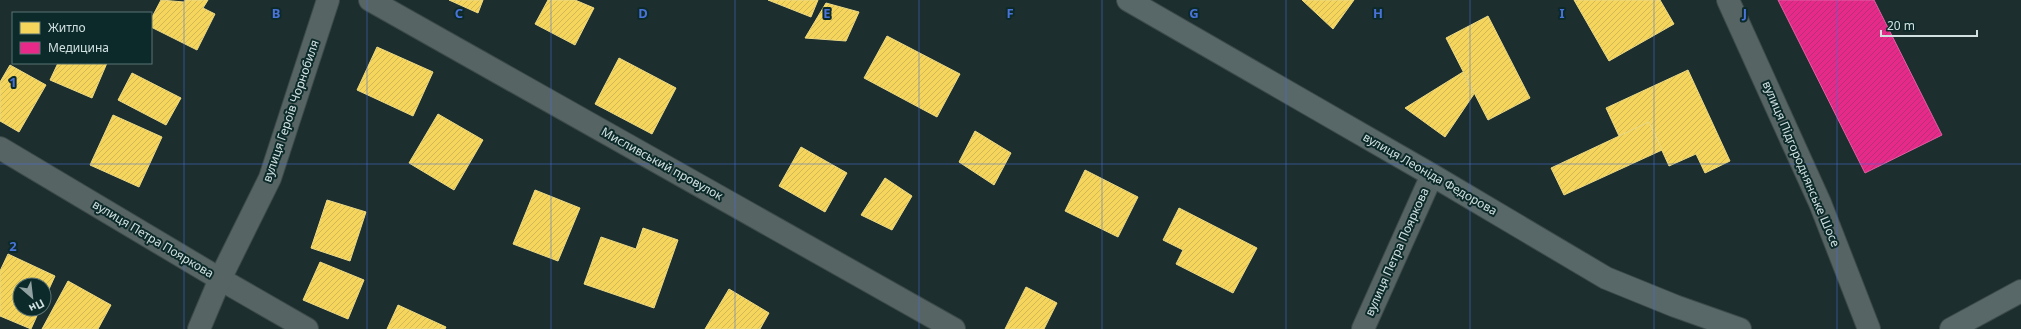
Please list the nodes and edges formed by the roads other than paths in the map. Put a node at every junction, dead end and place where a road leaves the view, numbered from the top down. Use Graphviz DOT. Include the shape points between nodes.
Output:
graph roads {
  1 [pos="328,0"];
  2 [pos="370,0"];
  3 [pos="1128,0"];
  4 [pos="1728,0"];
  5 [pos="0,148"];
  6 [pos="1432,175"];
  7 [pos="220,279"];
  8 [pos="2021,291"];
  9 [pos="199,329"];
  10 [pos="307,329"];
  11 [pos="954,329"];
  12 [pos="1363,329"];
  13 [pos="1740,329"];
  14 [pos="1869,329"];
  15 [pos="1951,329"];
  1 -- 7 [label="street, вулиця Героїв Чорнобиля" via="270,178"];
  2 -- 11 [label="street, Мисливський провулок"];
  3 -- 6 [label="street, вулиця Леоніда Федорова"];
  4 -- 14 [label="street, вулиця Підгороднянське Шосе" via="1820,203"];
  5 -- 7 [label="street, вулиця Петра Пояркова"];
  6 -- 12 [label="street, вулиця Петра Пояркова"];
  6 -- 13 [label="street, вулиця Леоніда Федорова" via="1606,278"];
  7 -- 9 [label="street, вулиця Героїв Чорнобиля"];
  7 -- 10 [label="street, вулиця Петра Пояркова"];
  8 -- 15 [label="street"];
}
